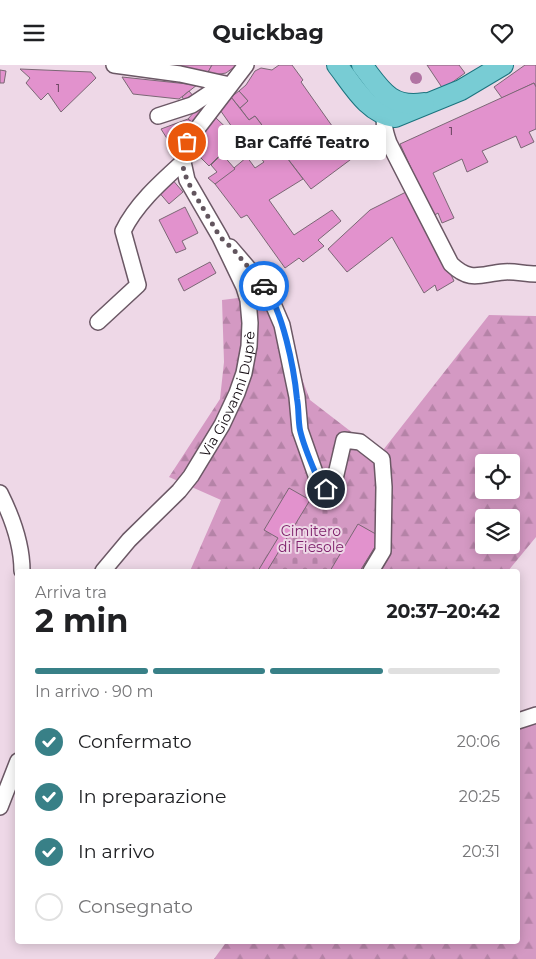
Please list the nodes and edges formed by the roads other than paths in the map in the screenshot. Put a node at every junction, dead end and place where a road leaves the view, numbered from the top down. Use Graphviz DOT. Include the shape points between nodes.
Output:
graph roads {
  1 [pos="114,65"];
  2 [pos="246,65"];
  3 [pos="337,65"];
  4 [pos="362,65"];
  5 [pos="503,65"];
  6 [pos="227,89"];
  7 [pos="388,107"];
  8 [pos="158,116"];
  9 [pos="183,162"];
  10 [pos="220,237"];
  11 [pos="536,274"];
  12 [pos="98,322"];
  13 [pos="0,493"];
  14 [pos="22,569"];
  15 [pos="105,569"];
  16 [pos="372,569"];
  17 [pos="536,715"];
  18 [pos="520,720"];
  19 [pos="15,769"];
  20 [pos="0,807"];
  1 -- 6 [label="street" via="144,68"];
  2 -- 6 [label="street"];
  3 -- 7 [label="main road" via="368,104"];
  4 -- 7 [label="main road" via="382,91"];
  5 -- 7 [label="main road" via="436,100"];
  6 -- 8 [label="street" via="214,91 192,105"];
  6 -- 9 [label="street" via="187,142"];
  7 -- 11 [label="street" via="384,125 390,143 451,264 460,273 475,276 505,272"];
  9 -- 10 [label="street, Via Giovanni Duprè" via="187,180"];
  9 -- 12 [label="street" via="128,219 123,231 138,285"];
  10 -- 15 [label="street, Via Giovanni Duprè" via="244,287 250,309 249,346 241,383 217,436 191,476"];
  10 -- 16 [label="street" via="260,281 274,305 290,359 300,430 320,484 326,489 334,483 344,440 360,442 382,459 383,551"];
  13 -- 14 [label="street" via="19,542"];
  17 -- 18 [label="street"];
  19 -- 20 [label="street"];
}
